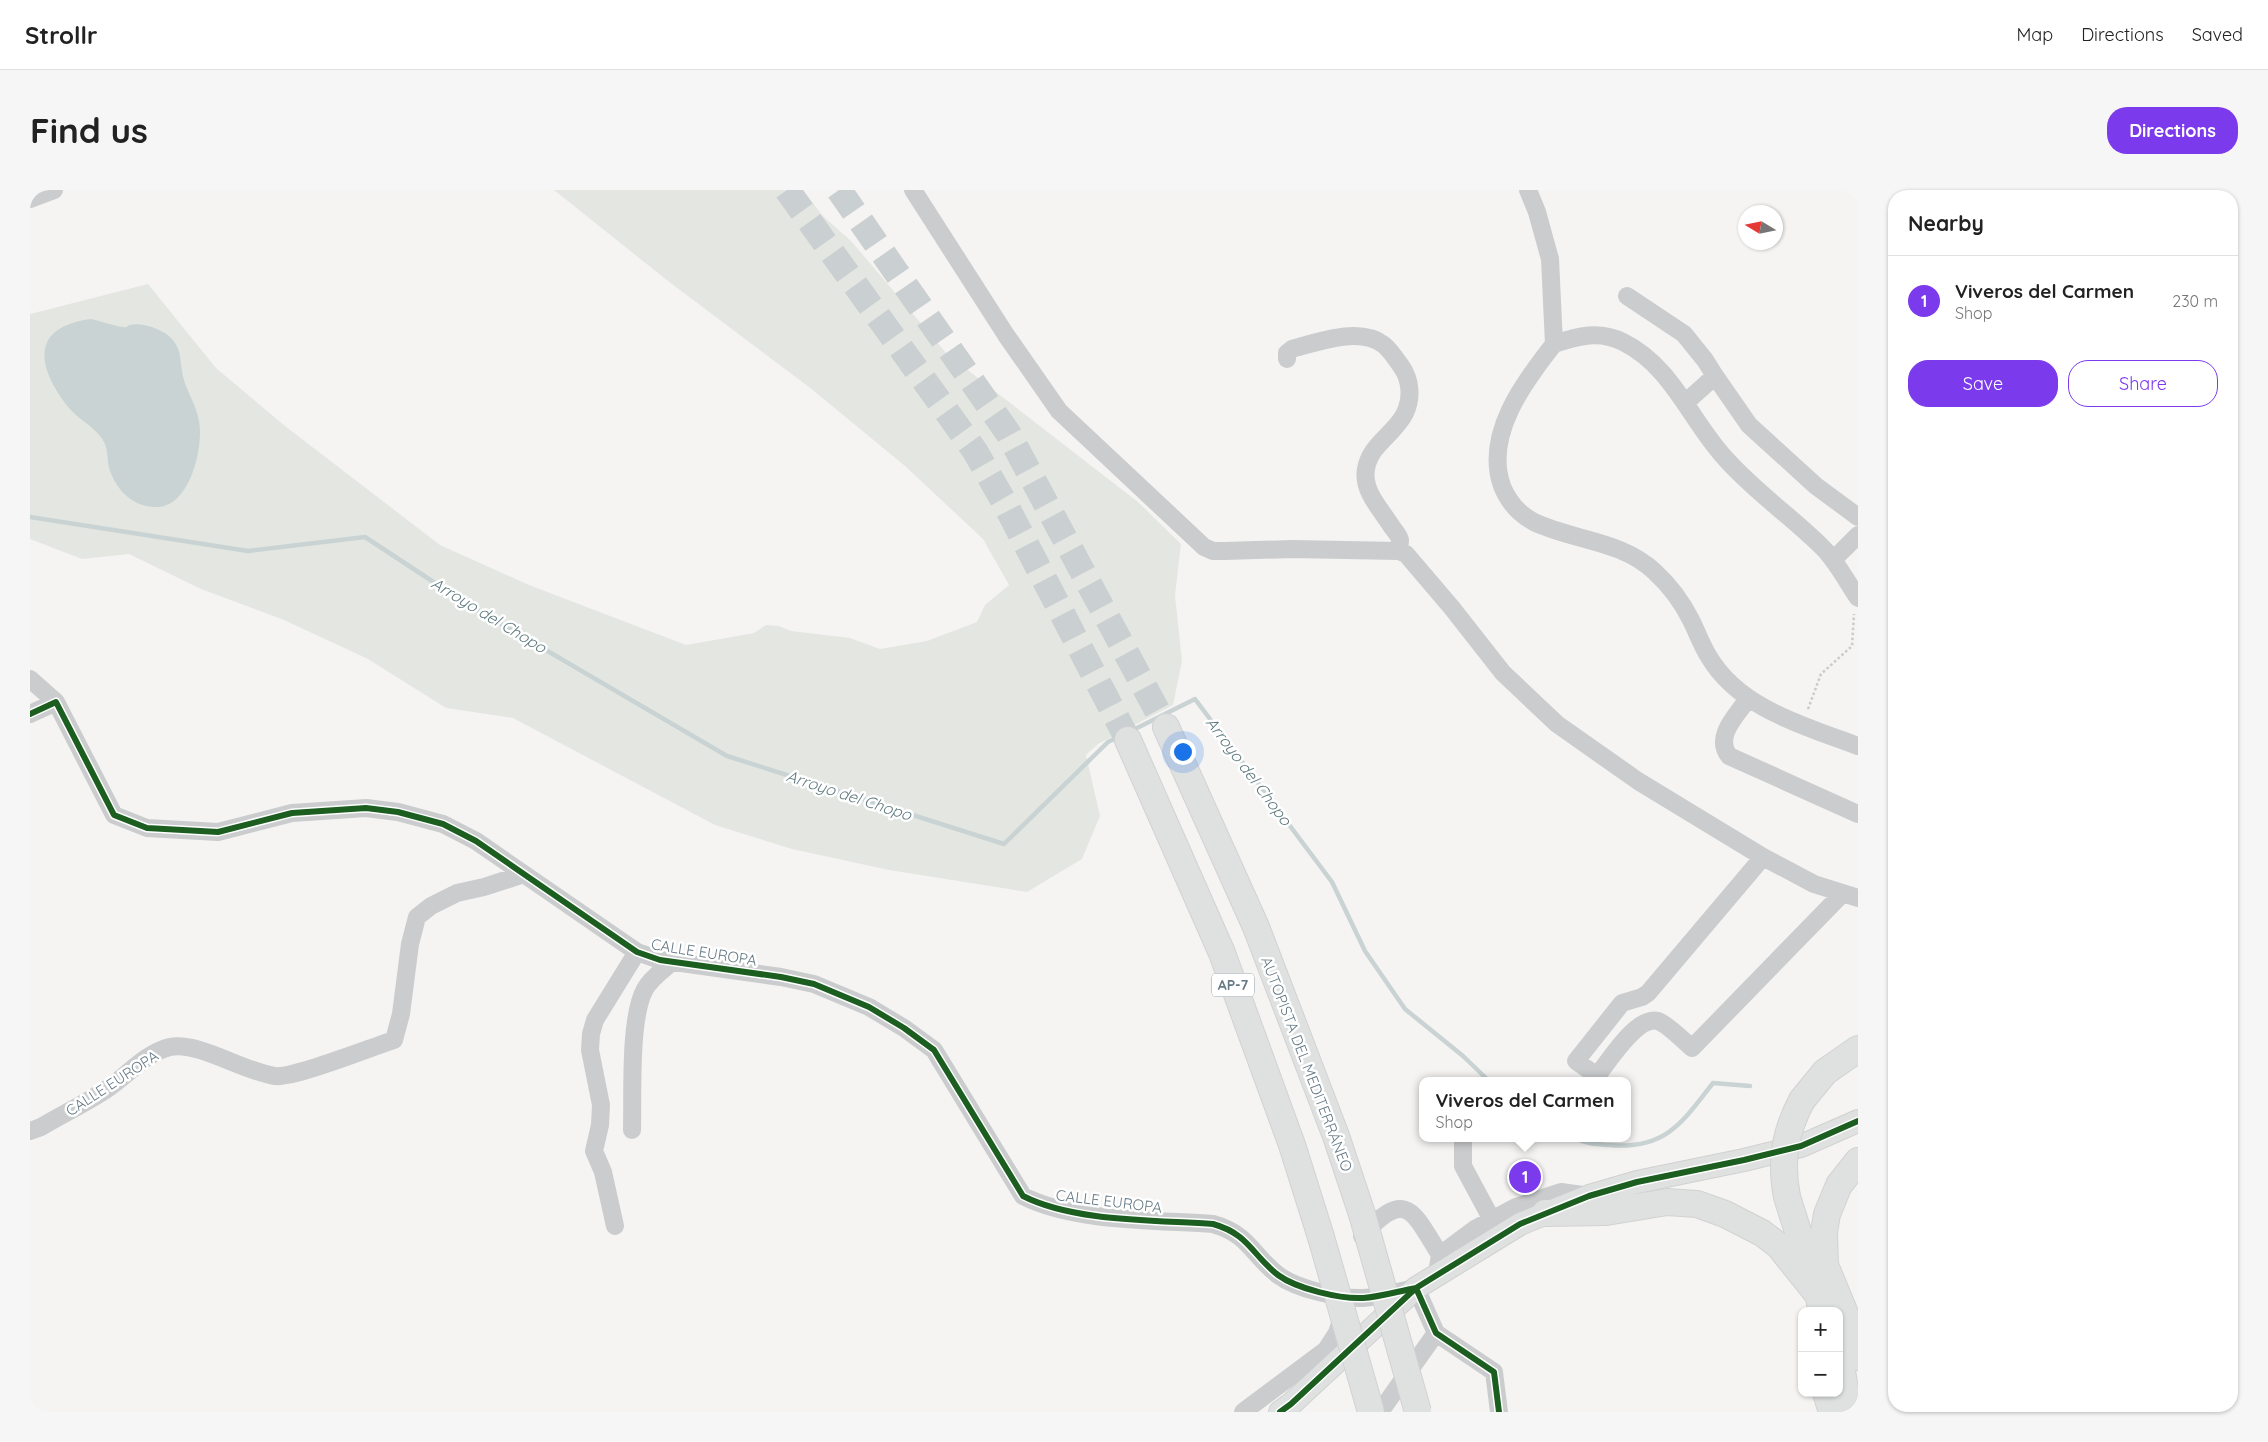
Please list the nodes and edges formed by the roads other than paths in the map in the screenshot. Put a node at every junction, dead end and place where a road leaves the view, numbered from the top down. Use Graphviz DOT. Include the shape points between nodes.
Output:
graph roads {
  1 [pos="54,190"];
  2 [pos="913,190"];
  3 [pos="1528,190"];
  4 [pos="30,199"];
  5 [pos="1627,296"];
  6 [pos="1554,344"];
  7 [pos="1286,359"];
  8 [pos="1714,376"];
  9 [pos="1685,403"];
  10 [pos="1858,517"];
  11 [pos="1858,534"];
  12 [pos="1400,551"];
  13 [pos="1833,560"];
  14 [pos="1856,603"];
  15 [pos="30,679"];
  16 [pos="1748,699"];
  17 [pos="56,702"];
  18 [pos="30,714"];
  19 [pos="1166,727"];
  20 [pos="1128,740"];
  21 [pos="1858,746"];
  22 [pos="1858,814"];
  23 [pos="1763,856"];
  24 [pos="524,874"];
  25 [pos="1851,895"];
  26 [pos="637,952"];
  27 [pos="672,962"];
  28 [pos="1858,1050"];
  29 [pos="1858,1122"];
  30 [pos="632,1130"];
  31 [pos="30,1131"];
  32 [pos="1463,1142"];
  33 [pos="1858,1161"];
  34 [pos="1589,1196"];
  35 [pos="1545,1213"];
  36 [pos="1492,1220"];
  37 [pos="1362,1225"];
  38 [pos="615,1226"];
  39 [pos="1438,1265"];
  40 [pos="1416,1288"];
  41 [pos="1349,1296"];
  42 [pos="1822,1306"];
  43 [pos="1436,1333"];
  44 [pos="1858,1357"];
  45 [pos="1825,1397"];
  46 [pos="1829,1397"];
  47 [pos="1843,1397"];
  48 [pos="1844,1411"];
  49 [pos="1243,1412"];
  50 [pos="1280,1412"];
  51 [pos="1371,1412"];
  52 [pos="1380,1412"];
  53 [pos="1418,1412"];
  54 [pos="1499,1412"];
  55 [pos="1823,1412"];
  1 -- 4 [label="street"];
  2 -- 12 [label="street" via="1059,411 1204,547 1224,551"];
  3 -- 6 [label="street" via="1550,259"];
  5 -- 8 [label="street" via="1684,334"];
  6 -- 9 [label="street" via="1591,334 1624,342 1656,365"];
  6 -- 16 [label="street" via="1525,384 1500,436 1498,474 1506,497 1533,521 1620,549 1654,571 1690,617 1708,657 1724,678"];
  7 -- 12 [label="street" via="1290,350 1336,337 1367,337 1386,346 1405,372 1410,399 1406,412 1399,424 1378,444 1366,469 1366,484 1400,539"];
  8 -- 9 [label="street"];
  8 -- 10 [label="street" via="1749,425 1816,486"];
  9 -- 13 [label="street" via="1708,440 1732,467 1825,549"];
  11 -- 13 [label="street"];
  12 -- 23 [label="street" via="1452,608 1503,673 1557,724 1638,781"];
  13 -- 14 [label="street"];
  15 -- 17 [label="street"];
  16 -- 21 [label="street"];
  16 -- 22 [label="street" via="1723,737 1724,749 1729,756"];
  17 -- 18 [label="street"];
  17 -- 24 [label="street, CALLE EUROPA" via="114,815 147,828 218,832 292,814 366,808 398,812 443,824 476,841"];
  19 -- 37 [label="highway, AUTOPISTA DEL MEDITERRÁNEO / AP-7" via="1256,927 1336,1136"];
  20 -- 51 [label="highway, AP-7, bridge" via="1222,953 1292,1145"];
  23 -- 25 [label="street" via="1814,884"];
  23 -- 25 [label="street" via="1648,993 1642,998 1622,1003 1576,1061 1597,1076 1638,1026 1651,1021 1659,1022 1692,1048"];
  24 -- 26 [label="street, CALLE EUROPA"];
  24 -- 31 [label="street, CALLE EUROPA" via="457,893 417,917 394,1040 277,1077 190,1047 170,1047 142,1061 108,1088"];
  26 -- 27 [label="street, CALLE EUROPA"];
  26 -- 38 [label="street" via="595,1020 591,1034 590,1050 602,1105 594,1151 603,1172"];
  27 -- 30 [label="street" via="645,989 640,1004 635,1033"];
  27 -- 41 [label="street, CALLE EUROPA" via="814,984 869,1007 904,1028 934,1050 1023,1196 1040,1205 1076,1213 1229,1228 1242,1237 1278,1275 1328,1294"];
  28 -- 42 [label="highway, bridge" via="1824,1072 1802,1100 1785,1143 1783,1161 1787,1197"];
  29 -- 34 [label="main road" via="1801,1146 1637,1182"];
  32 -- 36 [label="street" via="1463,1166"];
  33 -- 44 [label="highway" via="1839,1185 1827,1214 1824,1232 1826,1265"];
  34 -- 35 [label="main road"];
  34 -- 36 [label="street" via="1561,1192 1516,1206"];
  35 -- 39 [label="main road"];
  35 -- 42 [label="highway" via="1606,1212 1667,1202 1697,1204 1725,1214 1762,1233 1779,1246"];
  36 -- 39 [label="street" via="1475,1229"];
  37 -- 39 [label="street" via="1406,1209 1415,1215"];
  37 -- 53 [label="highway, AUTOPISTA DEL MEDITERRÁNEO / AP-7, bridge"];
  39 -- 40 [label="main road"];
  40 -- 41 [label="street" via="1363,1298"];
  40 -- 43 [label="street"];
  40 -- 50 [label="main road"];
  41 -- 49 [label="street" via="1337,1332 1326,1350"];
  43 -- 52 [label="street"];
  43 -- 54 [label="street" via="1494,1372"];
  45 -- 55 [label="highway"];
  46 -- 48 [label="highway"];
  47 -- 48 [label="highway"];
}
